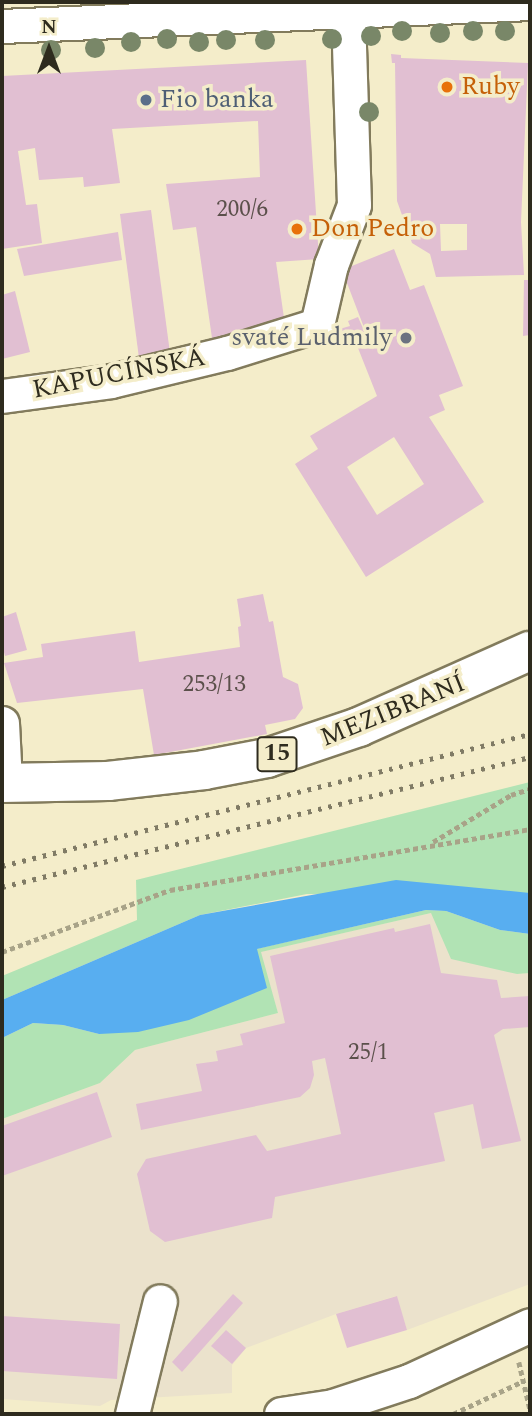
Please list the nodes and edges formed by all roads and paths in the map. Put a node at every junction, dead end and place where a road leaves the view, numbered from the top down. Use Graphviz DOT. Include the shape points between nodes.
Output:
graph roads {
  1 [pos="530,3"];
  2 [pos="348,12"];
  3 [pos="2,26"];
  4 [pos="2,396"];
  5 [pos="530,651"];
  6 [pos="2,723"];
  7 [pos="3,783"];
  8 [pos="530,789"];
  9 [pos="530,829"];
  10 [pos="429,844"];
  11 [pos="2,952"];
  12 [pos="160,1301"];
  13 [pos="521,1330"];
  14 [pos="523,1381"];
  15 [pos="530,1409"];
  16 [pos="132,1414"];
  17 [pos="281,1414"];
  18 [pos="453,1414"];
  1 -- 2 [label="street"];
  2 -- 3 [label="street"];
  2 -- 4 [label="street, KAPUCÍNSKÁ" via="354,205 331,265 317,325 111,381"];
  5 -- 7 [label="main road, MEZIBRANÍ / 15" via="359,727 267,758 132,779"];
  6 -- 7 [label="street"];
  8 -- 10 [label="path" via="510,794"];
  9 -- 10 [label="path"];
  10 -- 11 [label="path" via="170,890"];
  12 -- 16 [label="street"];
  13 -- 14 [label="path"];
  13 -- 17 [label="street" via="409,1381 333,1406"];
  14 -- 15 [label="path"];
  14 -- 18 [label="path"];
}
